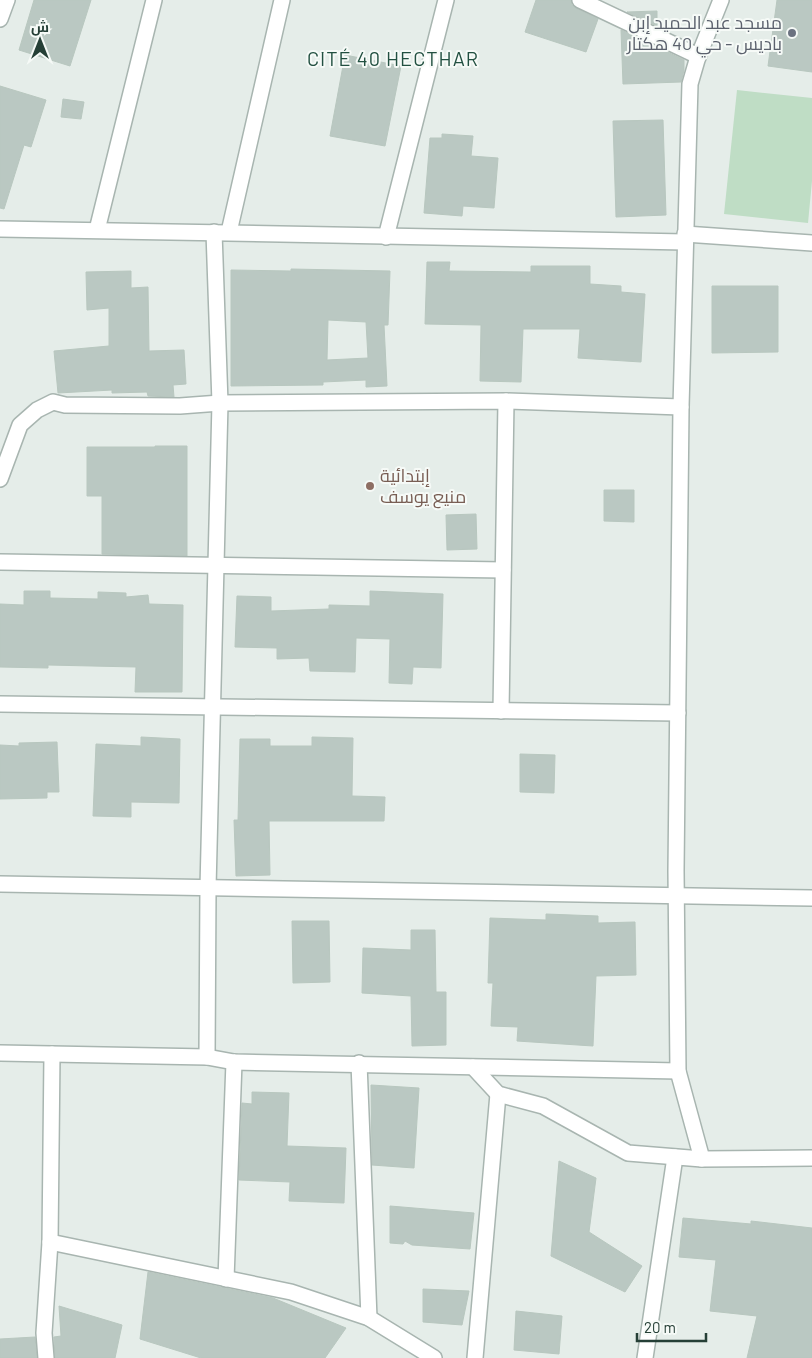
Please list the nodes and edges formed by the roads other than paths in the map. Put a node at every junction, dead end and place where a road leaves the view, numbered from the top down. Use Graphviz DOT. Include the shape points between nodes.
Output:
graph roads {
  1 [pos="7,0"];
  2 [pos="154,0"];
  3 [pos="282,0"];
  4 [pos="446,0"];
  5 [pos="580,0"];
  6 [pos="721,0"];
  7 [pos="0,19"];
  8 [pos="698,56"];
  9 [pos="0,229"];
  10 [pos="97,230"];
  11 [pos="222,232"];
  12 [pos="386,237"];
  13 [pos="685,238"];
  14 [pos="812,243"];
  15 [pos="506,401"];
  16 [pos="220,404"];
  17 [pos="681,407"];
  18 [pos="0,480"];
  19 [pos="0,562"];
  20 [pos="216,565"];
  21 [pos="503,570"];
  22 [pos="0,704"];
  23 [pos="213,707"];
  24 [pos="501,711"];
  25 [pos="678,713"];
  26 [pos="0,884"];
  27 [pos="208,888"];
  28 [pos="676,895"];
  29 [pos="812,898"];
  30 [pos="0,1053"];
  31 [pos="52,1054"];
  32 [pos="207,1057"];
  33 [pos="234,1062"];
  34 [pos="359,1064"];
  35 [pos="473,1067"];
  36 [pos="678,1071"];
  37 [pos="498,1094"];
  38 [pos="675,1157"];
  39 [pos="812,1158"];
  40 [pos="702,1159"];
  41 [pos="50,1242"];
  42 [pos="226,1279"];
  43 [pos="369,1318"];
  44 [pos="46,1358"];
  45 [pos="434,1358"];
  46 [pos="475,1358"];
  47 [pos="644,1358"];
  1 -- 7 [label="street"];
  2 -- 10 [label="street"];
  3 -- 11 [label="street"];
  4 -- 12 [label="street"];
  5 -- 8 [label="street"];
  6 -- 8 [label="street"];
  8 -- 13 [label="street" via="690,84"];
  9 -- 10 [label="street"];
  10 -- 11 [label="street"];
  11 -- 12 [label="street"];
  11 -- 16 [label="street"];
  12 -- 13 [label="street"];
  13 -- 14 [label="street"];
  13 -- 17 [label="street"];
  15 -- 16 [label="street"];
  15 -- 17 [label="street"];
  15 -- 21 [label="street"];
  16 -- 18 [label="street" via="65,405 53,402 37,410 20,425"];
  16 -- 20 [label="street"];
  17 -- 25 [label="street"];
  19 -- 20 [label="street"];
  20 -- 21 [label="street"];
  20 -- 23 [label="street"];
  21 -- 24 [label="street"];
  22 -- 23 [label="street"];
  23 -- 24 [label="street"];
  23 -- 27 [label="street"];
  24 -- 25 [label="street"];
  25 -- 28 [label="street"];
  26 -- 27 [label="street"];
  27 -- 28 [label="street"];
  27 -- 32 [label="street"];
  28 -- 29 [label="street"];
  28 -- 36 [label="street"];
  30 -- 31 [label="street"];
  31 -- 32 [label="street"];
  31 -- 41 [label="street"];
  32 -- 33 [label="street"];
  33 -- 34 [label="street"];
  33 -- 42 [label="street"];
  34 -- 35 [label="street"];
  34 -- 43 [label="street"];
  35 -- 36 [label="street"];
  35 -- 37 [label="street"];
  36 -- 40 [label="street"];
  37 -- 38 [label="street" via="543,1106 628,1152"];
  37 -- 46 [label="street"];
  38 -- 40 [label="street"];
  38 -- 47 [label="street"];
  39 -- 40 [label="street"];
  41 -- 42 [label="street"];
  41 -- 44 [label="street" via="44,1333"];
  42 -- 43 [label="street" via="290,1292"];
  43 -- 45 [label="street"];
}
